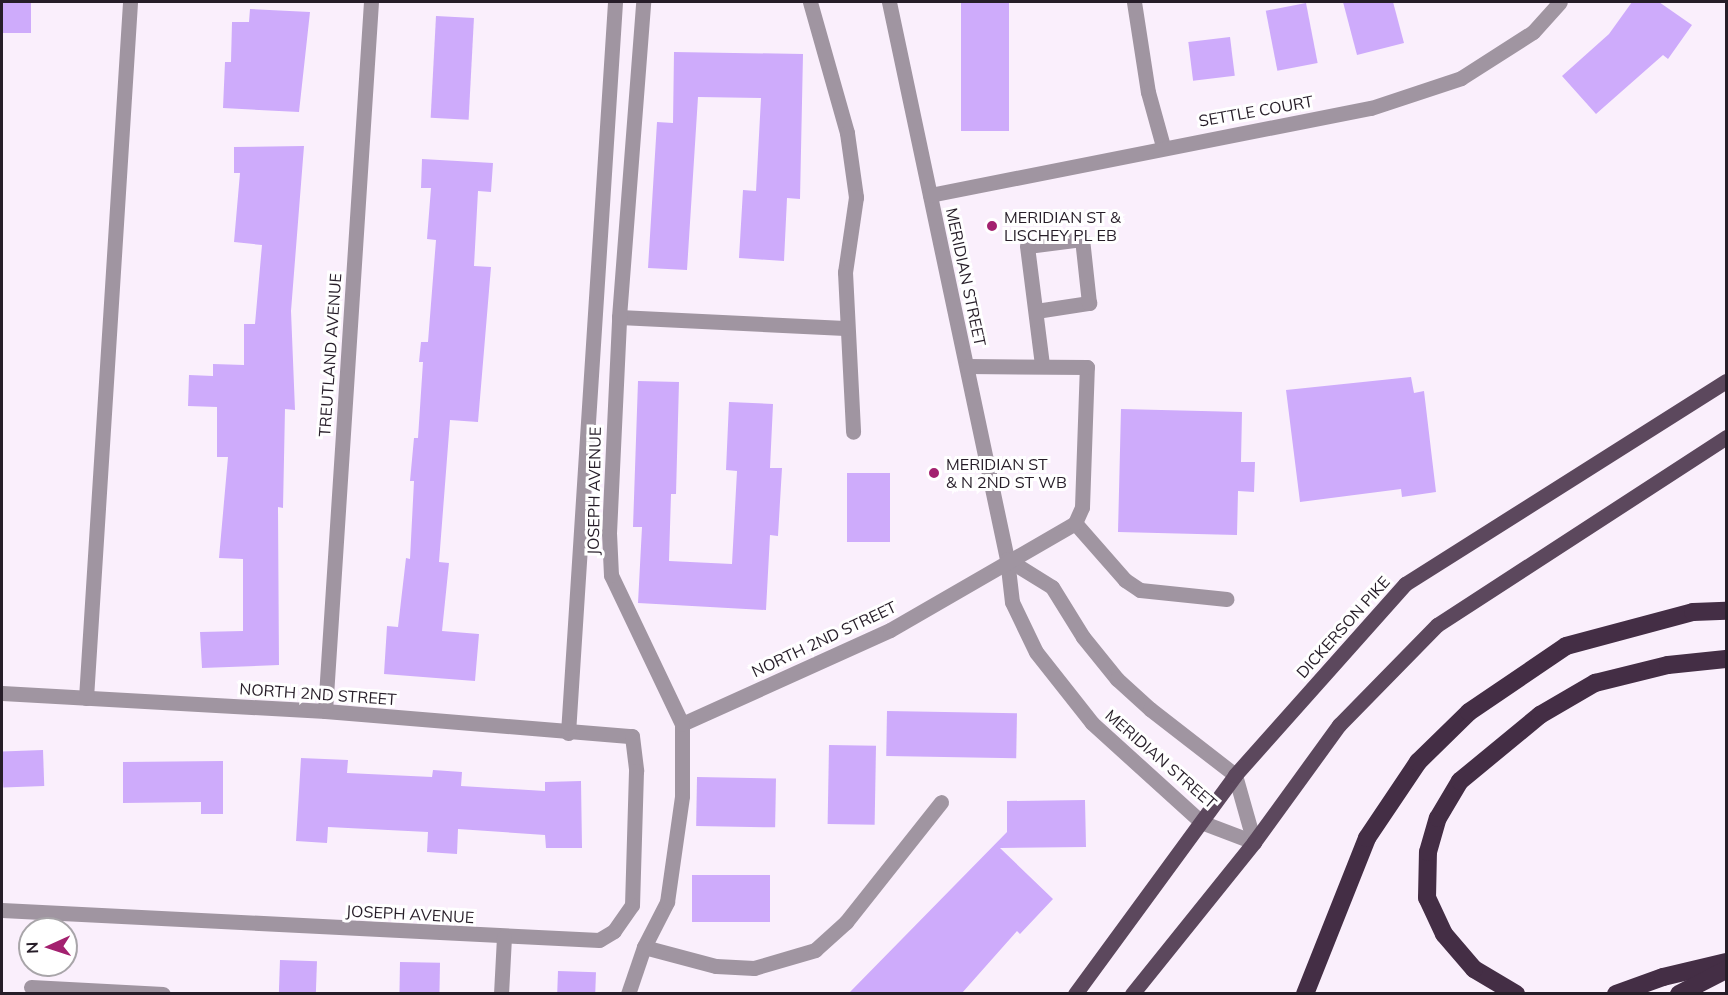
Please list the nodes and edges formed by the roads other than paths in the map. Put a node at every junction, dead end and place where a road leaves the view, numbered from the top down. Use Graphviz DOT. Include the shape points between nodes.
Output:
graph roads {
  1 [pos="130,2"];
  2 [pos="371,2"];
  3 [pos="615,2"];
  4 [pos="643,2"];
  5 [pos="810,2"];
  6 [pos="889,2"];
  7 [pos="1134,2"];
  8 [pos="1560,2"];
  9 [pos="1163,146"];
  10 [pos="930,195"];
  11 [pos="1036,312"];
  12 [pos="619,317"];
  13 [pos="845,328"];
  14 [pos="1042,365"];
  15 [pos="967,366"];
  16 [pos="1726,381"];
  17 [pos="853,432"];
  18 [pos="1726,437"];
  19 [pos="1075,523"];
  20 [pos="1007,559"];
  21 [pos="1227,599"];
  22 [pos="1726,611"];
  23 [pos="1726,659"];
  24 [pos="2,693"];
  25 [pos="86,698"];
  26 [pos="326,711"];
  27 [pos="682,724"];
  28 [pos="568,733"];
  29 [pos="632,736"];
  30 [pos="1235,775"];
  31 [pos="941,802"];
  32 [pos="1202,822"];
  33 [pos="1254,842"];
  34 [pos="2,910"];
  35 [pos="504,938"];
  36 [pos="644,947"];
  37 [pos="1726,962"];
  38 [pos="1726,970"];
  39 [pos="31,987"];
  40 [pos="163,993"];
  41 [pos="501,993"];
  42 [pos="628,993"];
  43 [pos="1075,993"];
  44 [pos="1132,993"];
  45 [pos="1305,993"];
  46 [pos="1516,993"];
  47 [pos="1616,993"];
  48 [pos="1680,993"];
  1 -- 25 [label="street"];
  2 -- 26 [label="street, TREUTLAND AVENUE"];
  3 -- 28 [label="street"];
  4 -- 12 [label="street, JOSEPH AVENUE"];
  5 -- 13 [label="street" via="847,133 856,197 845,272"];
  6 -- 10 [label="street, MERIDIAN STREET"];
  7 -- 9 [label="street" via="1148,92"];
  8 -- 9 [label="street, SETTLE COURT" via="1533,32 1461,78 1371,108"];
  9 -- 10 [label="street, SETTLE COURT"];
  10 -- 15 [label="street, MERIDIAN STREET"];
  11 -- 11 [label="street" via="1089,303 1082,239 1027,246"];
  11 -- 14 [label="street"];
  12 -- 13 [label="street"];
  12 -- 27 [label="street, JOSEPH AVENUE" via="609,533 611,575"];
  13 -- 17 [label="street"];
  14 -- 15 [label="street"];
  14 -- 19 [label="street" via="1087,367 1082,507"];
  15 -- 20 [label="street, MERIDIAN STREET"];
  16 -- 30 [label="main road, DICKERSON PIKE" via="1405,584"];
  18 -- 33 [label="main road" via="1437,625 1339,725"];
  19 -- 20 [label="street, NORTH 2ND STREET"];
  19 -- 21 [label="street" via="1125,580 1140,590"];
  20 -- 27 [label="street, NORTH 2ND STREET" via="890,630"];
  20 -- 30 [label="street, MERIDIAN STREET" via="1052,587 1083,637 1117,679 1150,710"];
  20 -- 32 [label="street, MERIDIAN STREET" via="1012,602 1036,652 1092,723"];
  22 -- 45 [label="highway" via="1693,612 1566,646 1469,712 1418,762 1367,838"];
  23 -- 46 [label="highway" via="1668,665 1595,683 1540,715 1460,781 1438,818 1428,852 1427,898 1444,934 1474,969"];
  24 -- 25 [label="street, NORTH 2ND STREET"];
  25 -- 26 [label="street, NORTH 2ND STREET"];
  26 -- 28 [label="street, NORTH 2ND STREET"];
  27 -- 36 [label="street, JOSEPH AVENUE" via="682,796 667,902"];
  28 -- 29 [label="street, NORTH 2ND STREET"];
  29 -- 35 [label="street, JOSEPH AVENUE" via="636,771 632,905 614,931 599,940"];
  30 -- 32 [label="main road, DICKERSON PIKE"];
  30 -- 33 [label="street, MERIDIAN STREET"];
  31 -- 36 [label="street" via="846,922 815,950 754,968 716,966"];
  32 -- 33 [label="street, MERIDIAN STREET"];
  32 -- 43 [label="main road, DICKERSON PIKE"];
  33 -- 44 [label="main road"];
  34 -- 35 [label="street, JOSEPH AVENUE"];
  35 -- 41 [label="street"];
  36 -- 42 [label="street, JOSEPH AVENUE"];
  37 -- 47 [label="highway"];
  38 -- 48 [label="highway"];
  39 -- 40 [label="street"];
}
